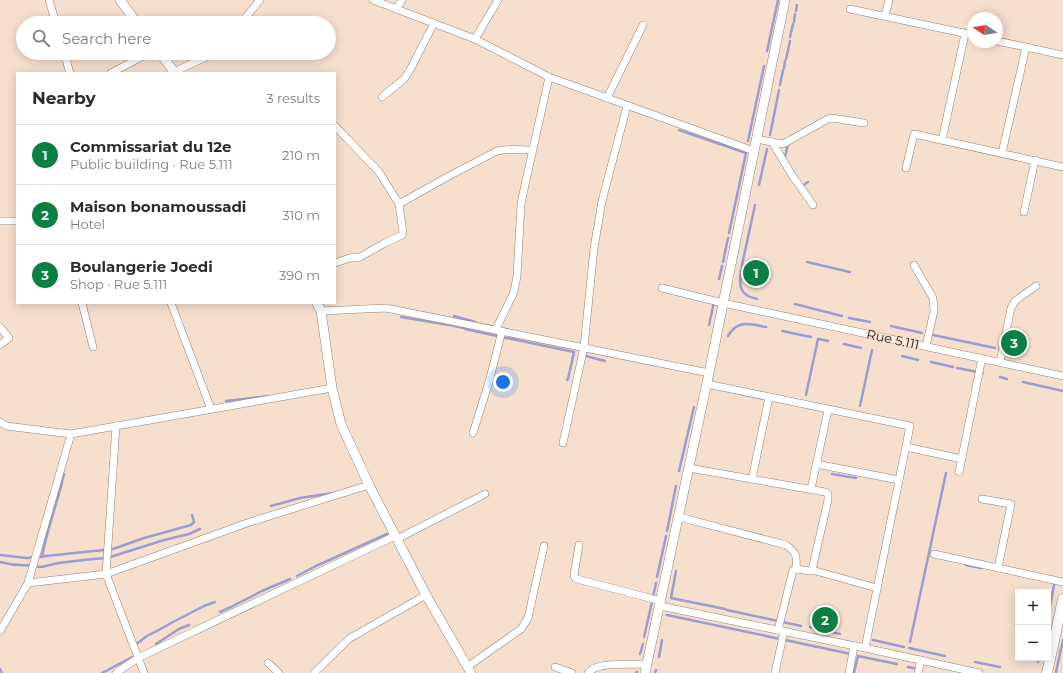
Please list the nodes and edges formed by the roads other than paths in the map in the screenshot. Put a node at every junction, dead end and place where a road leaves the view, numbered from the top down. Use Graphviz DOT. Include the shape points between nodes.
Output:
graph roads {
  1 [pos="49,0"];
  2 [pos="120,0"];
  3 [pos="260,0"];
  4 [pos="373,0"];
  5 [pos="402,0"];
  6 [pos="498,0"];
  7 [pos="785,0"];
  8 [pos="889,0"];
  9 [pos="396,9"];
  10 [pos="850,9"];
  11 [pos="54,16"];
  12 [pos="132,16"];
  13 [pos="247,16"];
  14 [pos="885,16"];
  15 [pos="434,23"];
  16 [pos="643,25"];
  17 [pos="965,34"];
  18 [pos="475,39"];
  19 [pos="1003,42"];
  20 [pos="1026,47"];
  21 [pos="1063,55"];
  22 [pos="66,60"];
  23 [pos="136,60"];
  24 [pos="165,60"];
  25 [pos="200,60"];
  26 [pos="70,72"];
  27 [pos="113,72"];
  28 [pos="174,72"];
  29 [pos="177,72"];
  30 [pos="549,77"];
  31 [pos="382,98"];
  32 [pos="607,98"];
  33 [pos="627,106"];
  34 [pos="864,123"];
  35 [pos="336,127"];
  36 [pos="756,139"];
  37 [pos="942,140"];
  38 [pos="772,142"];
  39 [pos="532,150"];
  40 [pos="754,151"];
  41 [pos="1002,153"];
  42 [pos="1035,160"];
  43 [pos="1063,167"];
  44 [pos="906,168"];
  45 [pos="399,204"];
  46 [pos="813,204"];
  47 [pos="1024,212"];
  48 [pos="0,221"];
  49 [pos="16,221"];
  50 [pos="336,263"];
  51 [pos="914,265"];
  52 [pos="1036,286"];
  53 [pos="662,288"];
  54 [pos="723,302"];
  55 [pos="82,304"];
  56 [pos="171,304"];
  57 [pos="319,307"];
  58 [pos="0,326"];
  59 [pos="499,330"];
  60 [pos="0,345"];
  61 [pos="926,346"];
  62 [pos="93,347"];
  63 [pos="584,347"];
  64 [pos="982,358"];
  65 [pos="1000,362"];
  66 [pos="709,373"];
  67 [pos="1063,376"];
  68 [pos="707,384"];
  69 [pos="332,388"];
  70 [pos="769,397"];
  71 [pos="211,410"];
  72 [pos="828,410"];
  73 [pos="0,422"];
  74 [pos="116,426"];
  75 [pos="473,433"];
  76 [pos="71,434"];
  77 [pos="563,444"];
  78 [pos="906,447"];
  79 [pos="962,459"];
  80 [pos="816,464"];
  81 [pos="689,468"];
  82 [pos="959,472"];
  83 [pos="752,479"];
  84 [pos="899,480"];
  85 [pos="369,485"];
  86 [pos="811,489"];
  87 [pos="484,494"];
  88 [pos="982,499"];
  89 [pos="679,517"];
  90 [pos="396,538"];
  91 [pos="579,545"];
  92 [pos="544,546"];
  93 [pos="934,554"];
  94 [pos="998,568"];
  95 [pos="796,569"];
  96 [pos="812,570"];
  97 [pos="106,574"];
  98 [pos="1063,582"];
  99 [pos="28,583"];
  100 [pos="877,588"];
  101 [pos="426,596"];
  102 [pos="1063,599"];
  103 [pos="660,604"];
  104 [pos="0,631"];
  105 [pos="781,631"];
  106 [pos="854,646"];
  107 [pos="865,648"];
  108 [pos="138,658"];
  109 [pos="921,660"];
  110 [pos="268,664"];
  111 [pos="555,668"];
  112 [pos="646,669"];
  113 [pos="469,670"];
  114 [pos="116,673"];
  115 [pos="144,673"];
  116 [pos="279,673"];
  117 [pos="314,673"];
  118 [pos="572,673"];
  119 [pos="588,673"];
  120 [pos="775,673"];
  121 [pos="849,673"];
  122 [pos="918,673"];
  123 [pos="979,673"];
  124 [pos="1047,673"];
  1 -- 11 [label="street"];
  2 -- 12 [label="street"];
  3 -- 13 [label="street"];
  4 -- 9 [label="street"];
  5 -- 9 [label="street"];
  6 -- 18 [label="street"];
  7 -- 36 [label="street"];
  8 -- 14 [label="street"];
  9 -- 15 [label="street"];
  10 -- 14 [label="street"];
  14 -- 17 [label="street"];
  15 -- 18 [label="street"];
  15 -- 31 [label="street" via="404,79"];
  16 -- 32 [label="street"];
  17 -- 37 [label="street"];
  18 -- 30 [label="street"];
  19 -- 20 [label="street"];
  20 -- 21 [label="street"];
  20 -- 41 [label="street"];
  22 -- 26 [label="street"];
  23 -- 27 [label="street"];
  24 -- 28 [label="street"];
  25 -- 29 [label="street"];
  30 -- 32 [label="street"];
  30 -- 39 [label="street"];
  32 -- 33 [label="street"];
  33 -- 40 [label="street"];
  33 -- 63 [label="street" via="598,225"];
  34 -- 38 [label="street" via="832,118 783,144"];
  35 -- 45 [label="street" via="378,172"];
  36 -- 38 [label="street"];
  36 -- 40 [label="street"];
  37 -- 41 [label="street"];
  37 -- 44 [label="street" via="914,134"];
  38 -- 46 [label="street"];
  39 -- 45 [label="street" via="497,151"];
  39 -- 59 [label="street" via="521,204 516,285"];
  40 -- 54 [label="street"];
  41 -- 42 [label="street"];
  42 -- 43 [label="street"];
  42 -- 47 [label="street"];
  45 -- 50 [label="street" via="402,235 358,258 353,257"];
  48 -- 49 [label="street"];
  51 -- 61 [label="street" via="933,298 934,311"];
  52 -- 65 [label="street" via="1015,301 1011,308"];
  53 -- 54 [label="street, Rue 5.111"];
  54 -- 61 [label="street, Rue 5.111"];
  54 -- 66 [label="street"];
  55 -- 62 [label="street"];
  56 -- 71 [label="street"];
  57 -- 59 [label="street" via="386,308"];
  57 -- 69 [label="street"];
  58 -- 60 [label="street" via="9,338"];
  59 -- 63 [label="street"];
  59 -- 75 [label="street" via="489,382"];
  61 -- 64 [label="street, Rue 5.111"];
  63 -- 66 [label="street"];
  63 -- 77 [label="street"];
  64 -- 65 [label="street, Rue 5.111"];
  64 -- 79 [label="street"];
  65 -- 67 [label="street, Rue 5.111"];
  66 -- 68 [label="street"];
  68 -- 70 [label="street"];
  68 -- 81 [label="street"];
  69 -- 71 [label="street"];
  69 -- 85 [label="street" via="341,424"];
  70 -- 72 [label="street"];
  70 -- 83 [label="street"];
  71 -- 74 [label="street"];
  72 -- 78 [label="street" via="910,426"];
  72 -- 80 [label="street"];
  73 -- 76 [label="street" via="6,426"];
  74 -- 76 [label="street"];
  74 -- 97 [label="street"];
  76 -- 99 [label="street"];
  78 -- 79 [label="street"];
  78 -- 84 [label="street"];
  79 -- 82 [label="street"];
  80 -- 84 [label="street"];
  80 -- 86 [label="street"];
  81 -- 83 [label="street"];
  81 -- 89 [label="street"];
  83 -- 86 [label="street"];
  84 -- 100 [label="street"];
  85 -- 90 [label="street"];
  85 -- 97 [label="street" via="250,522"];
  86 -- 96 [label="street" via="828,494"];
  87 -- 90 [label="street"];
  88 -- 94 [label="street" via="1011,504"];
  89 -- 95 [label="street" via="786,545 793,550 797,558"];
  89 -- 103 [label="street"];
  90 -- 101 [label="street"];
  90 -- 108 [label="street"];
  91 -- 103 [label="street" via="575,578"];
  92 -- 113 [label="street" via="525,624"];
  93 -- 94 [label="street"];
  94 -- 98 [label="street"];
  95 -- 96 [label="street"];
  95 -- 105 [label="street" via="792,572"];
  96 -- 100 [label="street"];
  97 -- 99 [label="street"];
  97 -- 108 [label="street"];
  99 -- 104 [label="street"];
  100 -- 107 [label="street"];
  101 -- 113 [label="street"];
  101 -- 117 [label="street" via="350,638"];
  102 -- 124 [label="main road"];
  103 -- 105 [label="street"];
  103 -- 112 [label="street"];
  105 -- 106 [label="street"];
  105 -- 120 [label="street"];
  106 -- 107 [label="street"];
  106 -- 121 [label="street"];
  107 -- 109 [label="street"];
  108 -- 114 [label="street"];
  108 -- 115 [label="street"];
  109 -- 122 [label="street"];
  109 -- 123 [label="street"];
  110 -- 116 [label="street"];
  111 -- 118 [label="street"];
  112 -- 119 [label="street" via="603,665"];
}
